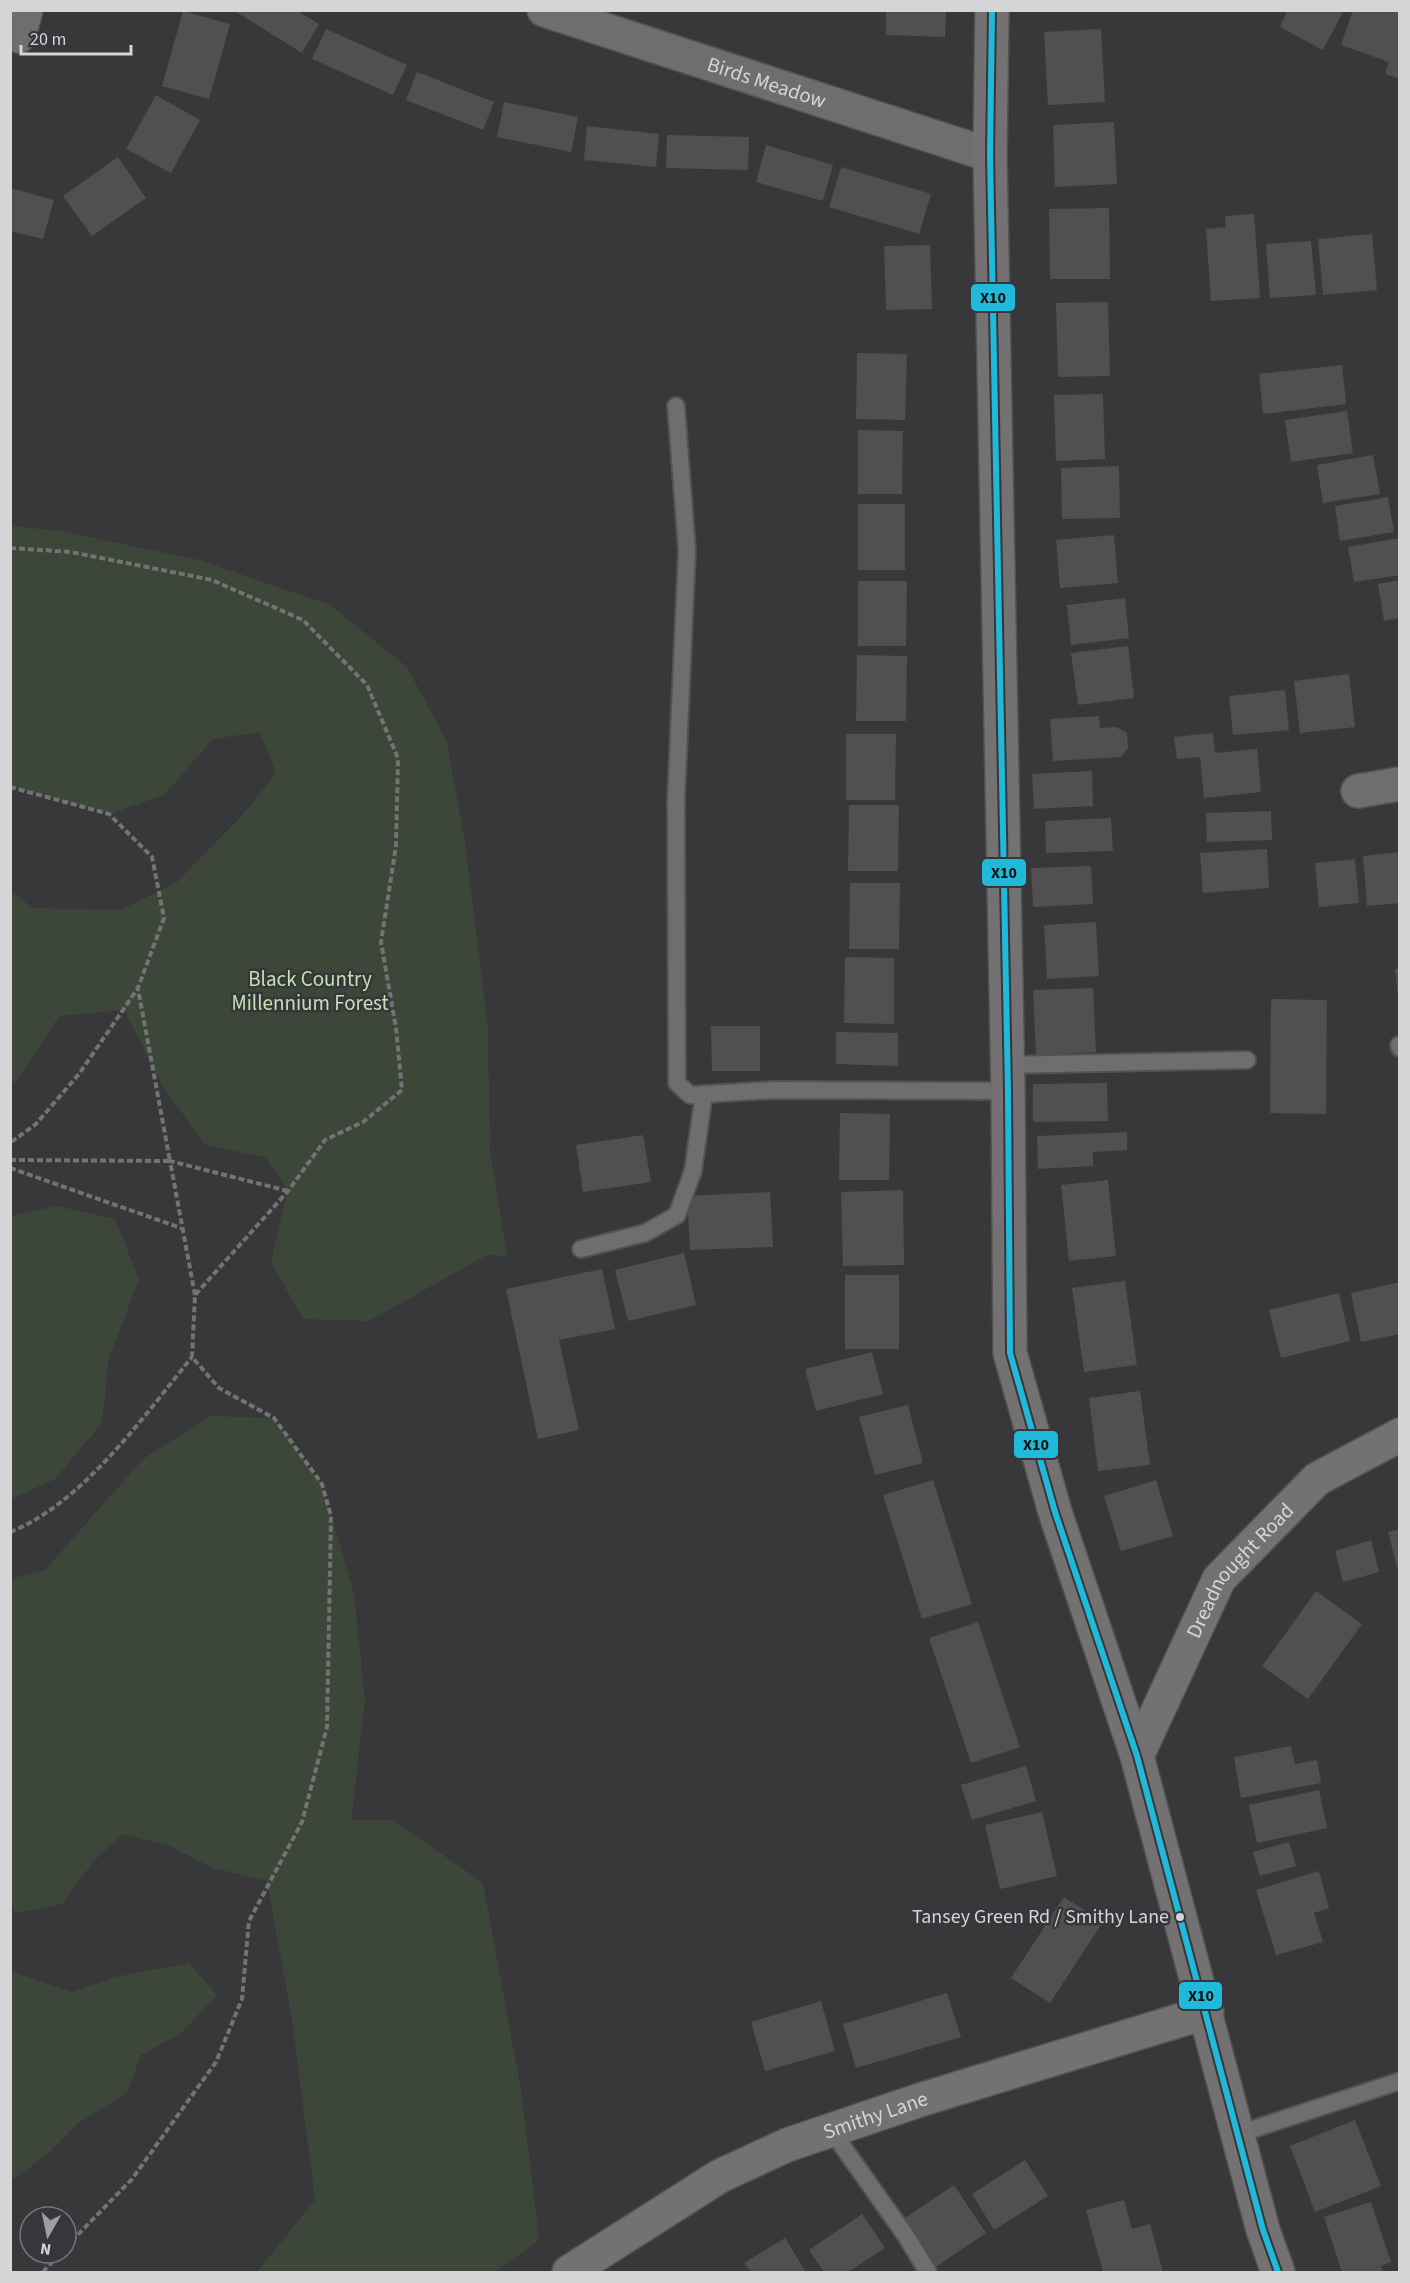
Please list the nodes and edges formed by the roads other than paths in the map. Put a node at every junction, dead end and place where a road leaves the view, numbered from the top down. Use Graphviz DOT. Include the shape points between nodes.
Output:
graph roads {
  1 [pos="544,10"];
  2 [pos="992,10"];
  3 [pos="990,155"];
  4 [pos="676,405"];
  5 [pos="1400,784"];
  6 [pos="1358,791"];
  7 [pos="1247,1060"];
  8 [pos="1008,1078"];
  9 [pos="704,1094"];
  10 [pos="581,1249"];
  11 [pos="1400,1435"];
  12 [pos="1137,1756"];
  13 [pos="1207,2012"];
  14 [pos="1400,2081"];
  15 [pos="831,2130"];
  16 [pos="1238,2134"];
  17 [pos="569,2272"];
  18 [pos="928,2272"];
  19 [pos="1278,2272"];
  1 -- 3 [label="street, Birds Meadow"];
  2 -- 3 [label="street"];
  3 -- 8 [label="street"];
  4 -- 9 [label="lane" via="687,550 676,800 677,1083 690,1095"];
  5 -- 6 [label="street"];
  7 -- 8 [label="lane"];
  8 -- 9 [label="lane"];
  8 -- 12 [label="street" via="1010,1353 1055,1512"];
  9 -- 10 [label="lane" via="693,1172 678,1215 645,1233"];
  11 -- 12 [label="street, Dreadnought Road" via="1317,1479 1219,1579"];
  12 -- 13 [label="street"];
  13 -- 15 [label="street, Smithy Lane"];
  13 -- 16 [label="street"];
  14 -- 16 [label="lane"];
  15 -- 17 [label="street, Smithy Lane" via="720,2176"];
  15 -- 18 [label="lane"];
  16 -- 19 [label="street"];
}
